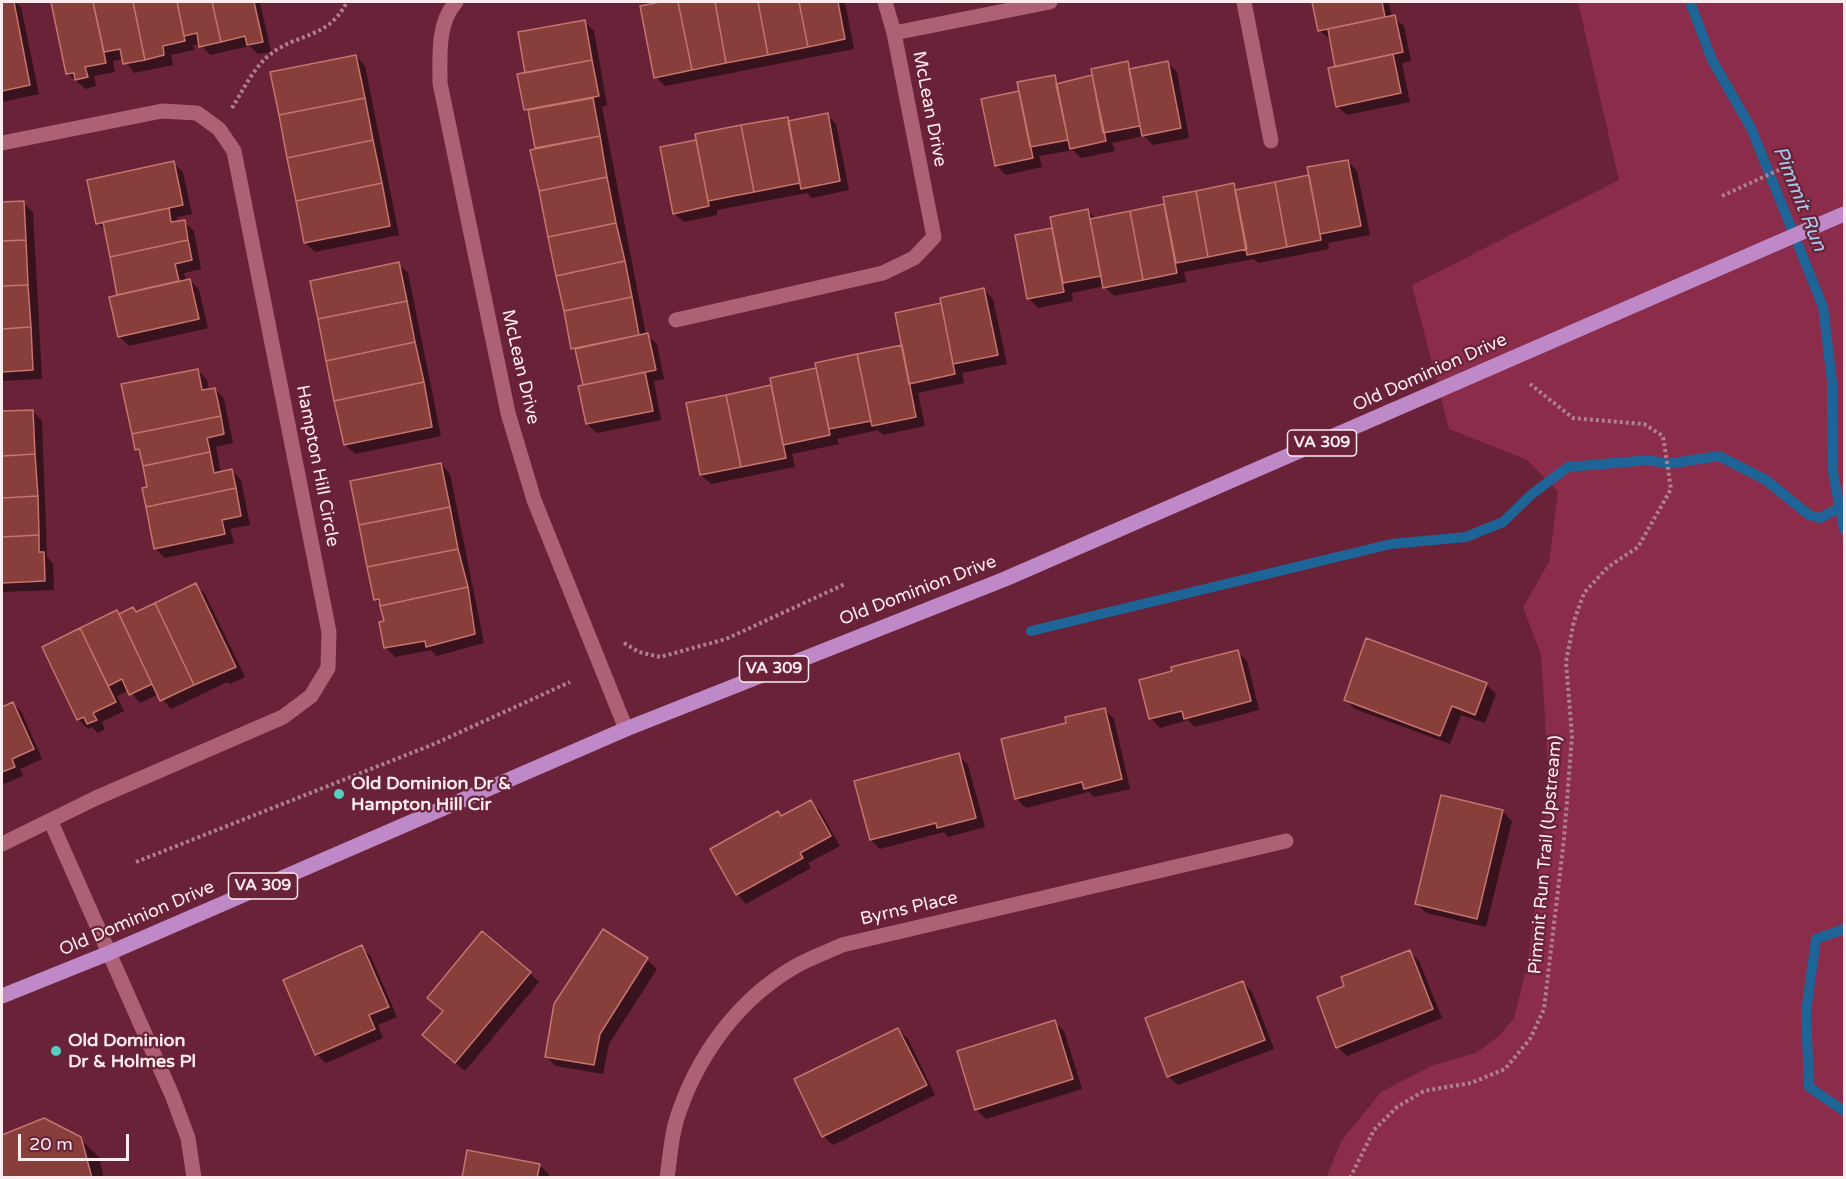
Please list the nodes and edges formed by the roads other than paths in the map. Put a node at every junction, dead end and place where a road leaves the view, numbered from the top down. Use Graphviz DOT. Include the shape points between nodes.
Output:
graph roads {
  1 [pos="456,2"];
  2 [pos="885,2"];
  3 [pos="1050,2"];
  4 [pos="1244,2"];
  5 [pos="894,33"];
  6 [pos="1271,141"];
  7 [pos="2,143"];
  8 [pos="1845,214"];
  9 [pos="676,320"];
  10 [pos="626,729"];
  11 [pos="51,822"];
  12 [pos="1286,841"];
  13 [pos="2,844"];
  14 [pos="109,953"];
  15 [pos="2,996"];
  16 [pos="195,1178"];
  17 [pos="667,1178"];
  1 -- 10 [label="street, McLean Drive" via="447,11 440,44 440,82 508,413 534,500"];
  2 -- 5 [label="street, McLean Drive"];
  3 -- 5 [label="street"];
  4 -- 6 [label="street"];
  5 -- 9 [label="street, McLean Drive" via="934,237 914,258 883,273"];
  7 -- 11 [label="street, Hampton Hill Circle" via="162,111 197,113 219,129 234,151 329,632 328,668 311,696 283,717 96,798"];
  8 -- 10 [label="main road, Old Dominion Drive / VA 309" via="1005,579"];
  10 -- 14 [label="main road, Old Dominion Drive / VA 309"];
  11 -- 13 [label="street, Hampton Hill Circle"];
  11 -- 14 [label="street"];
  12 -- 17 [label="street, Byrns Place" via="842,945 795,966 754,996 720,1031 693,1074 676,1120"];
  14 -- 15 [label="main road, Old Dominion Drive / VA 309"];
  14 -- 16 [label="street" via="172,1095 188,1138"];
}
